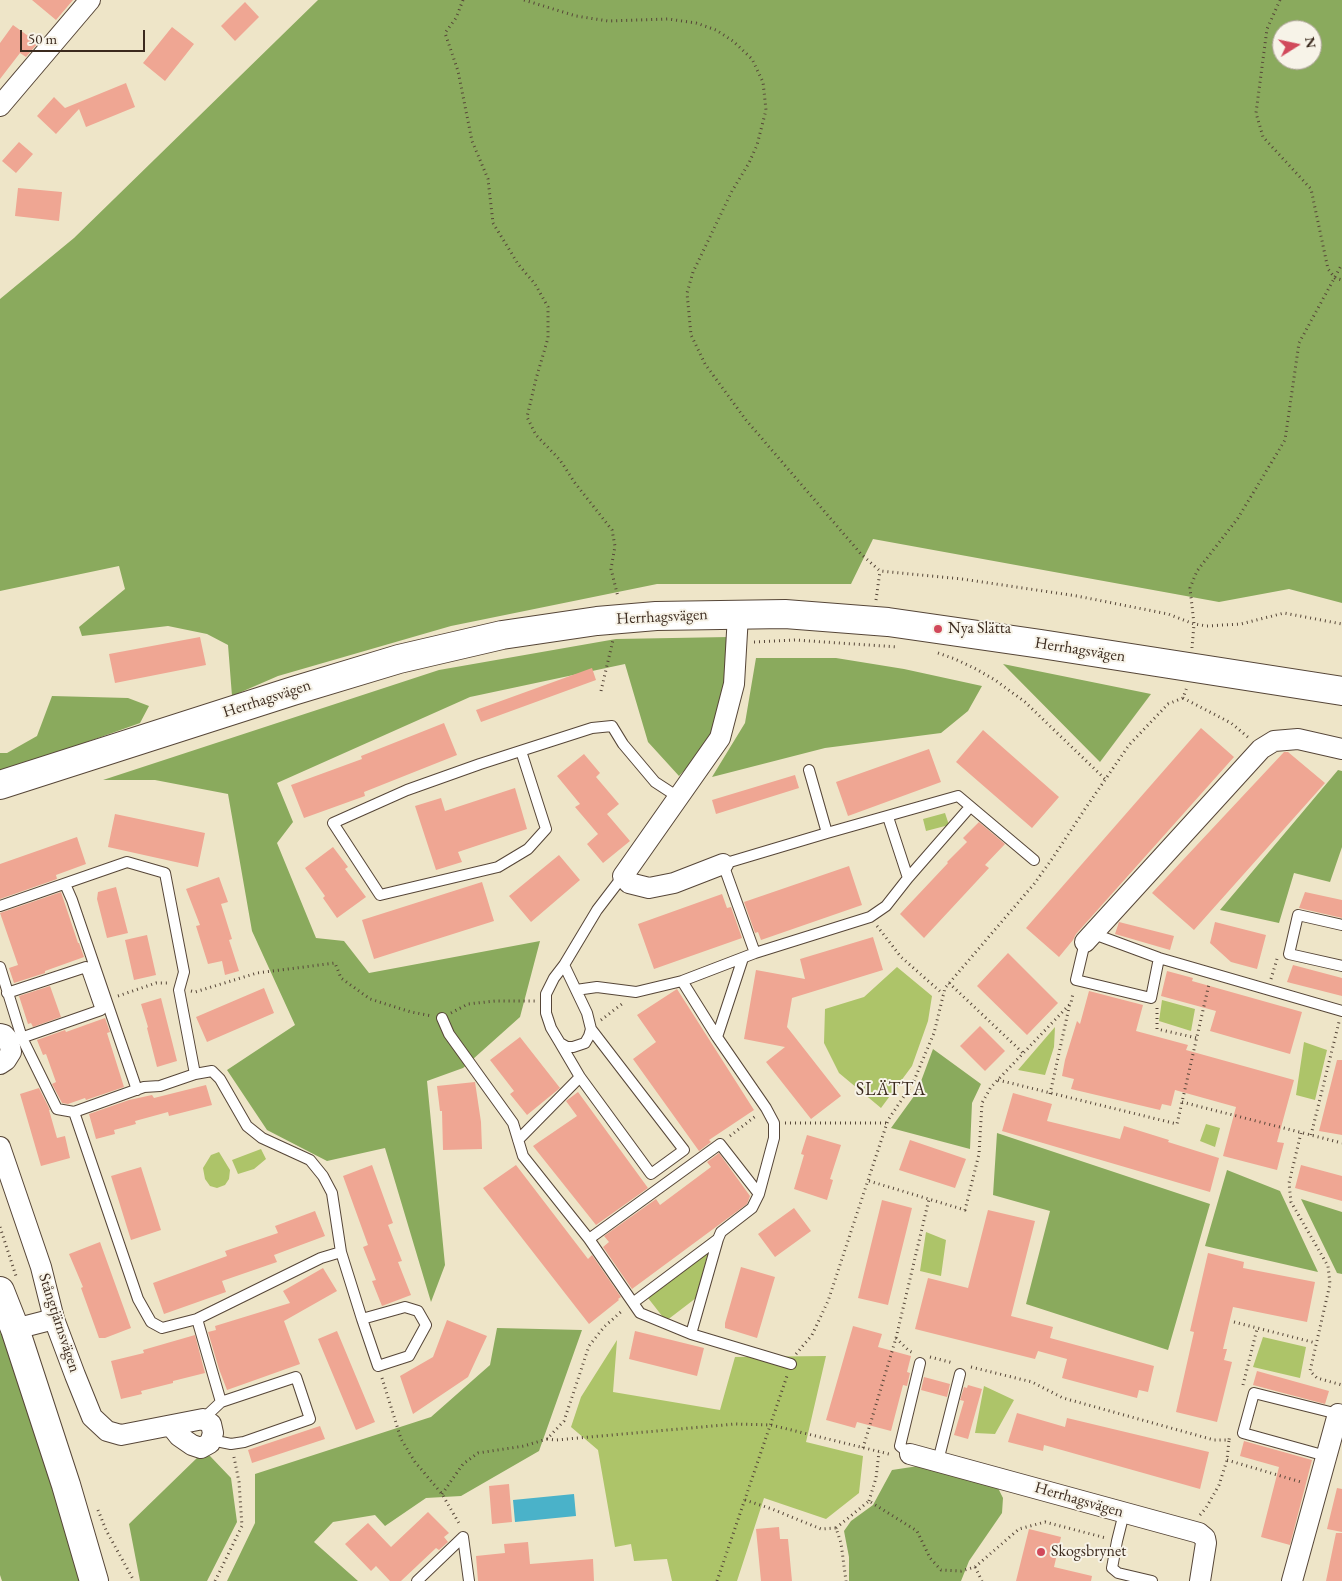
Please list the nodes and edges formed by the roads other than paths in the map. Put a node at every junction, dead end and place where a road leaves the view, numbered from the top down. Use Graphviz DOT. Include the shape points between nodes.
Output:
graph roads {
  1 [pos="90,0"];
  2 [pos="0,106"];
  3 [pos="738,615"];
  4 [pos="1342,691"];
  5 [pos="1342,749"];
  6 [pos="521,751"];
  7 [pos="809,770"];
  8 [pos="0,785"];
  9 [pos="678,797"];
  10 [pos="970,807"];
  11 [pos="888,817"];
  12 [pos="827,833"];
  13 [pos="1034,860"];
  14 [pos="723,864"];
  15 [pos="623,876"];
  16 [pos="908,878"];
  17 [pos="65,884"];
  18 [pos="0,906"];
  19 [pos="1342,925"];
  20 [pos="1090,938"];
  21 [pos="755,953"];
  22 [pos="743,958"];
  23 [pos="1159,958"];
  24 [pos="564,965"];
  25 [pos="1342,966"];
  26 [pos="0,967"];
  27 [pos="682,981"];
  28 [pos="576,990"];
  29 [pos="7,993"];
  30 [pos="1341,1016"];
  31 [pos="442,1018"];
  32 [pos="591,1028"];
  33 [pos="716,1037"];
  34 [pos="11,1038"];
  35 [pos="560,1044"];
  36 [pos="0,1064"];
  37 [pos="195,1074"];
  38 [pos="580,1077"];
  39 [pos="137,1090"];
  40 [pos="74,1112"];
  41 [pos="518,1140"];
  42 [pos="0,1148"];
  43 [pos="759,1194"];
  44 [pos="589,1239"];
  45 [pos="718,1239"];
  46 [pos="341,1252"];
  47 [pos="0,1291"];
  48 [pos="634,1302"];
  49 [pos="54,1319"];
  50 [pos="198,1319"];
  51 [pos="362,1319"];
  52 [pos="15,1329"];
  53 [pos="691,1334"];
  54 [pos="920,1363"];
  55 [pos="791,1364"];
  56 [pos="961,1369"];
  57 [pos="221,1402"];
  58 [pos="1338,1414"];
  59 [pos="203,1420"];
  60 [pos="171,1426"];
  61 [pos="211,1440"];
  62 [pos="910,1454"];
  63 [pos="1326,1456"];
  64 [pos="938,1461"];
  65 [pos="1124,1513"];
  66 [pos="94,1581"];
  67 [pos="417,1581"];
  68 [pos="469,1581"];
  69 [pos="1152,1581"];
  70 [pos="1200,1581"];
  71 [pos="1292,1581"];
  1 -- 2 [label="street"];
  3 -- 4 [label="street, Herrhagsvägen" via="785,614 873,621"];
  3 -- 8 [label="street, Herrhagsvägen" via="618,619 502,635 399,659"];
  3 -- 9 [label="street" via="734,684 720,738"];
  5 -- 20 [label="street" via="1298,739 1274,741 1261,749"];
  6 -- 6 [label="lane" via="407,790 333,823 380,894 498,867 528,849 546,829"];
  6 -- 9 [label="lane" via="592,728 612,726 655,782"];
  7 -- 12 [label="lane"];
  9 -- 15 [label="street"];
  10 -- 11 [label="lane" via="958,796"];
  10 -- 13 [label="lane"];
  10 -- 16 [label="lane"];
  11 -- 12 [label="lane"];
  11 -- 16 [label="lane"];
  12 -- 14 [label="lane"];
  14 -- 15 [label="street" via="674,883 649,888 629,883"];
  14 -- 21 [label="lane"];
  15 -- 24 [label="lane" via="597,910"];
  16 -- 21 [label="lane" via="886,906 870,917"];
  17 -- 18 [label="lane"];
  17 -- 37 [label="lane" via="127,862 165,872 184,972 179,990"];
  17 -- 39 [label="lane"];
  19 -- 25 [label="lane" via="1298,915 1289,954"];
  20 -- 23 [label="lane"];
  20 -- 23 [label="lane" via="1076,980 1151,998"];
  21 -- 22 [label="lane"];
  22 -- 27 [label="lane"];
  22 -- 33 [label="lane"];
  23 -- 30 [label="lane" via="1268,990"];
  24 -- 28 [label="lane"];
  24 -- 35 [label="lane" via="546,994 546,1013"];
  26 -- 29 [label="lane"];
  27 -- 28 [label="lane" via="636,992 596,988"];
  27 -- 33 [label="lane"];
  28 -- 32 [label="lane"];
  29 -- 34 [label="lane"];
  29 -- 34 [label="lane" via="86,967 101,1010"];
  31 -- 41 [label="lane" via="449,1034 513,1123"];
  32 -- 35 [label="lane" via="585,1043 567,1047"];
  32 -- 38 [label="lane" via="684,1150 651,1174"];
  33 -- 43 [label="lane" via="774,1123 774,1138"];
  34 -- 36 [label="street" via="11,1052"];
  34 -- 40 [label="lane" via="57,1109"];
  35 -- 38 [label="lane"];
  37 -- 39 [label="lane"];
  37 -- 46 [label="lane" via="212,1071 220,1078 247,1126 262,1138 310,1160 332,1193"];
  38 -- 41 [label="lane"];
  39 -- 40 [label="lane"];
  40 -- 50 [label="lane" via="138,1299 151,1322 162,1328"];
  41 -- 44 [label="lane" via="523,1156"];
  42 -- 49 [label="street, Stångtjärnsvägen" via="41,1267"];
  43 -- 44 [label="lane" via="720,1144"];
  43 -- 45 [label="lane" via="752,1208 721,1232"];
  44 -- 48 [label="lane"];
  45 -- 48 [label="lane"];
  45 -- 53 [label="lane"];
  46 -- 50 [label="lane" via="321,1258"];
  46 -- 51 [label="lane"];
  47 -- 52 [label="street"];
  48 -- 53 [label="lane" via="640,1313"];
  49 -- 52 [label="street"];
  49 -- 60 [label="street, Stångtjärnsvägen" via="92,1417 107,1431 121,1435"];
  50 -- 57 [label="lane"];
  51 -- 51 [label="lane" via="405,1306 418,1311 426,1325 409,1356 378,1366"];
  52 -- 66 [label="street"];
  53 -- 55 [label="lane"];
  54 -- 62 [label="lane" via="900,1446"];
  56 -- 64 [label="lane"];
  57 -- 59 [label="lane"];
  57 -- 61 [label="lane" via="296,1377 310,1419 244,1442 231,1444"];
  58 -- 63 [label="street"];
  58 -- 63 [label="lane" via="1254,1393 1243,1434"];
  59 -- 60 [label="street, Stångtjärnsvägen"];
  59 -- 61 [label="street" via="211,1424"];
  60 -- 61 [label="street" via="192,1445 202,1448"];
  62 -- 64 [label="street, Herrhagsvägen"];
  63 -- 71 [label="street"];
  64 -- 65 [label="street, Herrhagsvägen"];
  65 -- 69 [label="lane" via="1112,1568 1118,1573"];
  65 -- 70 [label="street, Herrhagsvägen" via="1199,1533 1205,1538"];
  67 -- 68 [label="lane" via="463,1537"];
}
